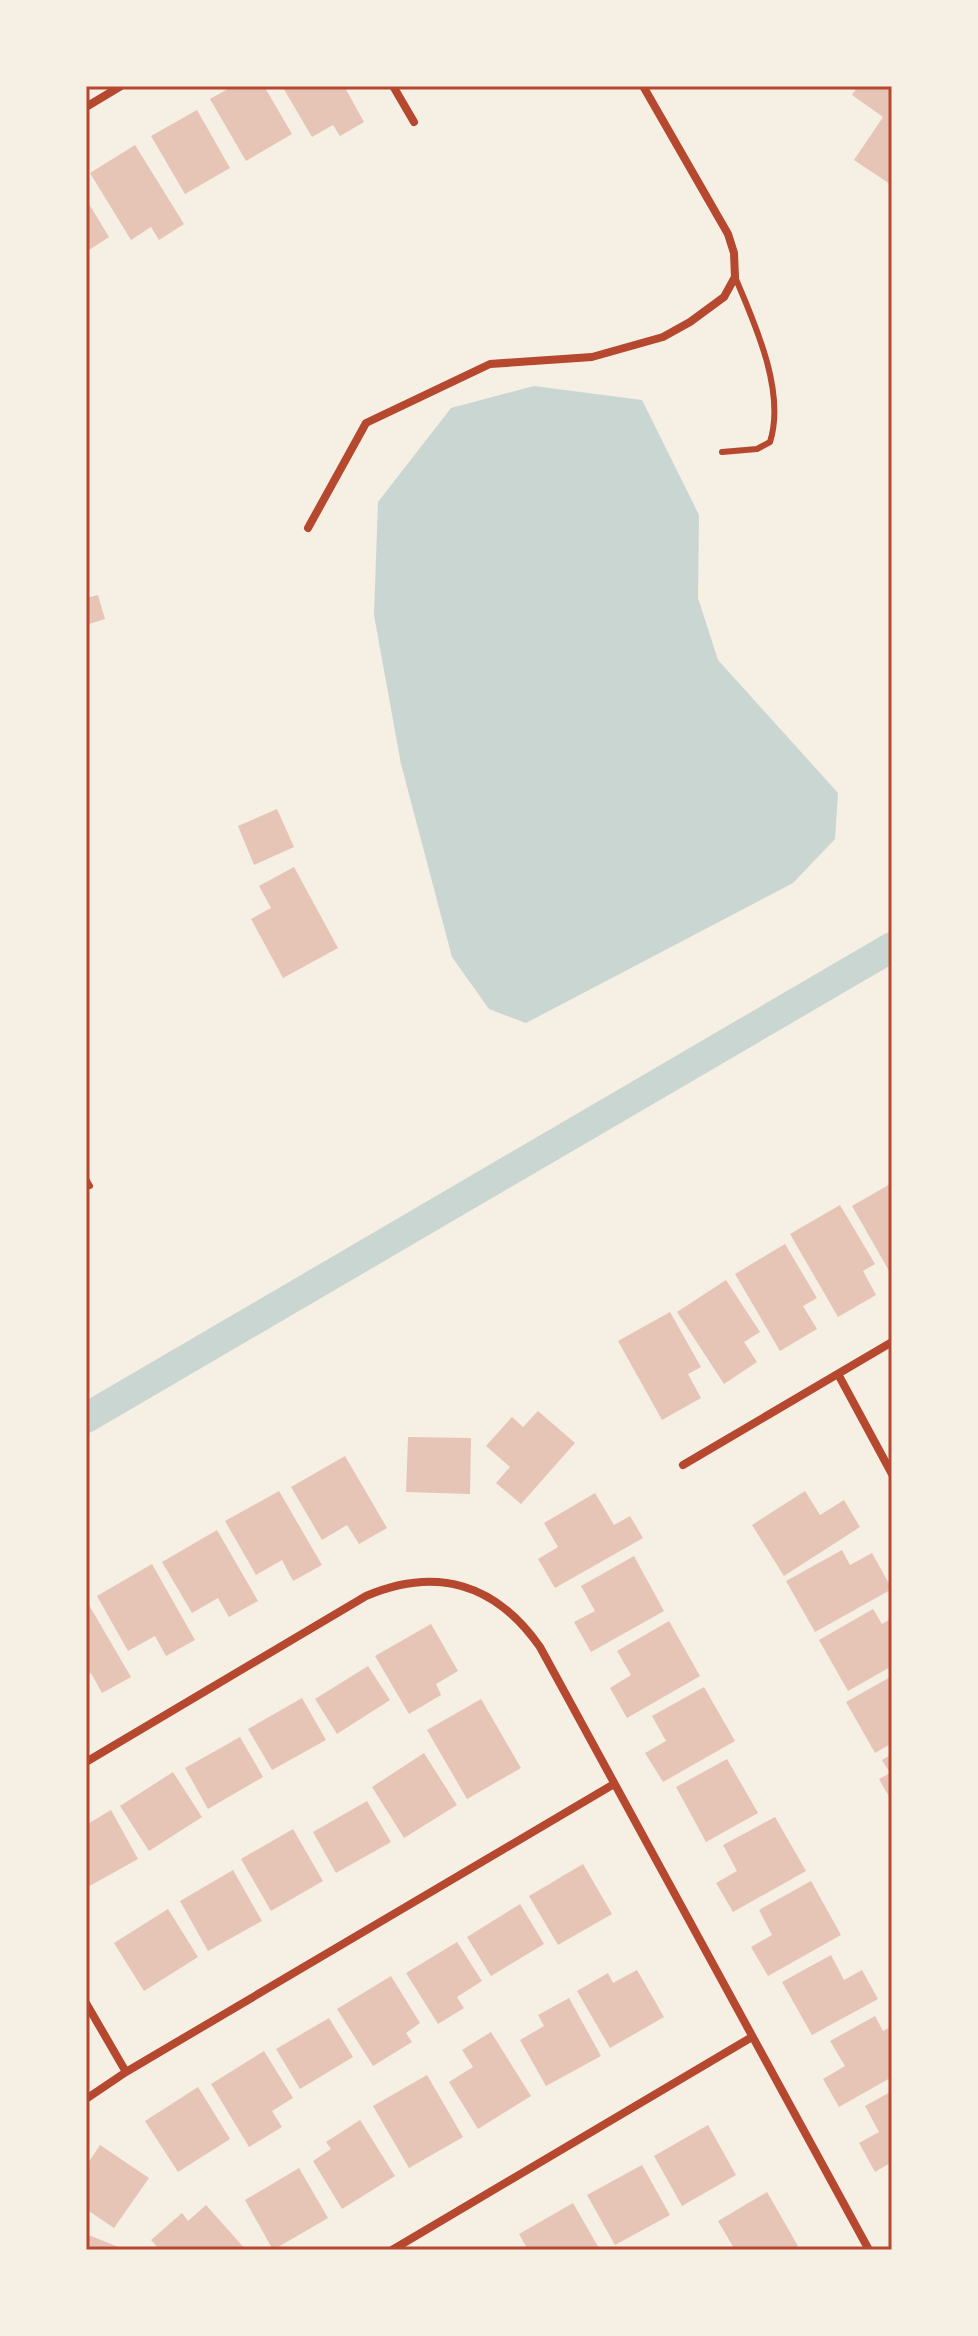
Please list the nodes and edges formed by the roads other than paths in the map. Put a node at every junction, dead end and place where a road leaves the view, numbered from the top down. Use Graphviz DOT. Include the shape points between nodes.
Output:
graph roads {
  1 [pos="121,86"];
  2 [pos="393,86"];
  3 [pos="643,86"];
  4 [pos="86,107"];
  5 [pos="414,122"];
  6 [pos="735,277"];
  7 [pos="722,452"];
  8 [pos="308,528"];
  9 [pos="86,1179"];
  10 [pos="90,1186"];
  11 [pos="892,1342"];
  12 [pos="838,1374"];
  13 [pos="683,1465"];
  14 [pos="892,1474"];
  15 [pos="86,1762"];
  16 [pos="614,1784"];
  17 [pos="86,2003"];
  18 [pos="752,2037"];
  19 [pos="126,2072"];
  20 [pos="86,2099"];
  21 [pos="392,2250"];
  22 [pos="869,2250"];
  1 -- 4 [label="street"];
  2 -- 5 [label="street"];
  3 -- 6 [label="street" via="728,234"];
  6 -- 7 [label="lane" via="765,355 775,428 770,442 757,449"];
  6 -- 8 [label="street" via="724,297 663,337 592,357 490,364 366,423"];
  9 -- 10 [label="lane"];
  11 -- 12 [label="street"];
  12 -- 13 [label="street"];
  12 -- 14 [label="street"];
  15 -- 16 [label="street" via="366,1596 387,1587 431,1581 484,1594 527,1629"];
  16 -- 18 [label="street"];
  16 -- 19 [label="street"];
  17 -- 19 [label="street"];
  18 -- 21 [label="street"];
  18 -- 22 [label="street"];
  19 -- 20 [label="street"];
}
